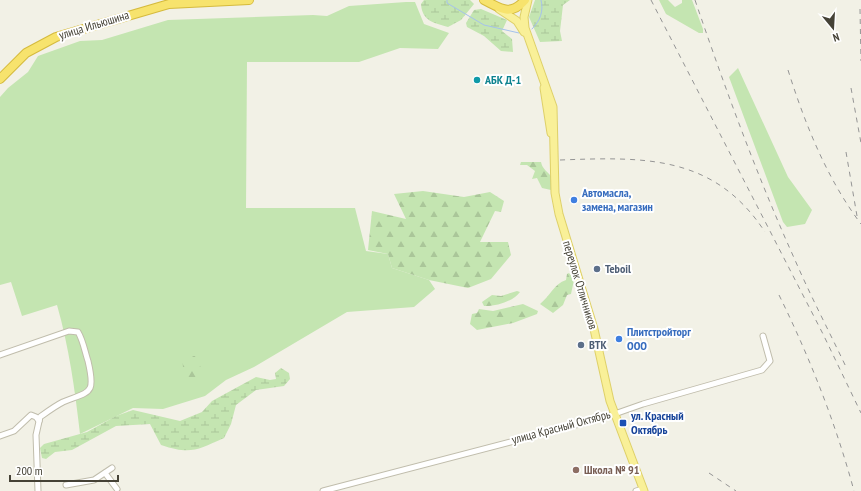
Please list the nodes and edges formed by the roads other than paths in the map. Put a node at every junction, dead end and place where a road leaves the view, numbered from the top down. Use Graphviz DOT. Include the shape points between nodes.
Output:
graph roads {
  1 [pos="249,0"];
  2 [pos="485,0"];
  3 [pos="526,0"];
  4 [pos="497,8"];
  5 [pos="528,40"];
  6 [pos="0,79"];
  7 [pos="763,336"];
  8 [pos="0,355"];
  9 [pos="614,413"];
  10 [pos="39,421"];
  11 [pos="0,436"];
  12 [pos="112,468"];
  13 [pos="105,473"];
  14 [pos="66,485"];
  15 [pos="117,489"];
  16 [pos="641,490"];
  17 [pos="38,491"];
  18 [pos="322,491"];
  1 -- 6 [label="highway, улица Ильюшина" via="169,4 56,37 29,50"];
  2 -- 4 [label="highway"];
  3 -- 4 [label="highway" via="510,10"];
  3 -- 5 [label="main road" via="524,20"];
  4 -- 5 [label="main road" via="517,21"];
  5 -- 9 [label="main road, переулок Отличников" via="543,80 554,144 555,193 559,214 594,329"];
  7 -- 9 [label="street, улица Красный Октябрь" via="770,361 762,370"];
  8 -- 10 [label="street" via="69,331 78,332 89,367 90,387 83,396 53,408 40,417"];
  9 -- 16 [label="main road, переулок Отличников"];
  9 -- 18 [label="street, улица Красный Октябрь"];
  10 -- 11 [label="street" via="32,415 14,431"];
  10 -- 17 [label="street" via="36,435"];
  12 -- 13 [label="street"];
  13 -- 14 [label="street" via="94,480"];
  13 -- 15 [label="street"];
}
